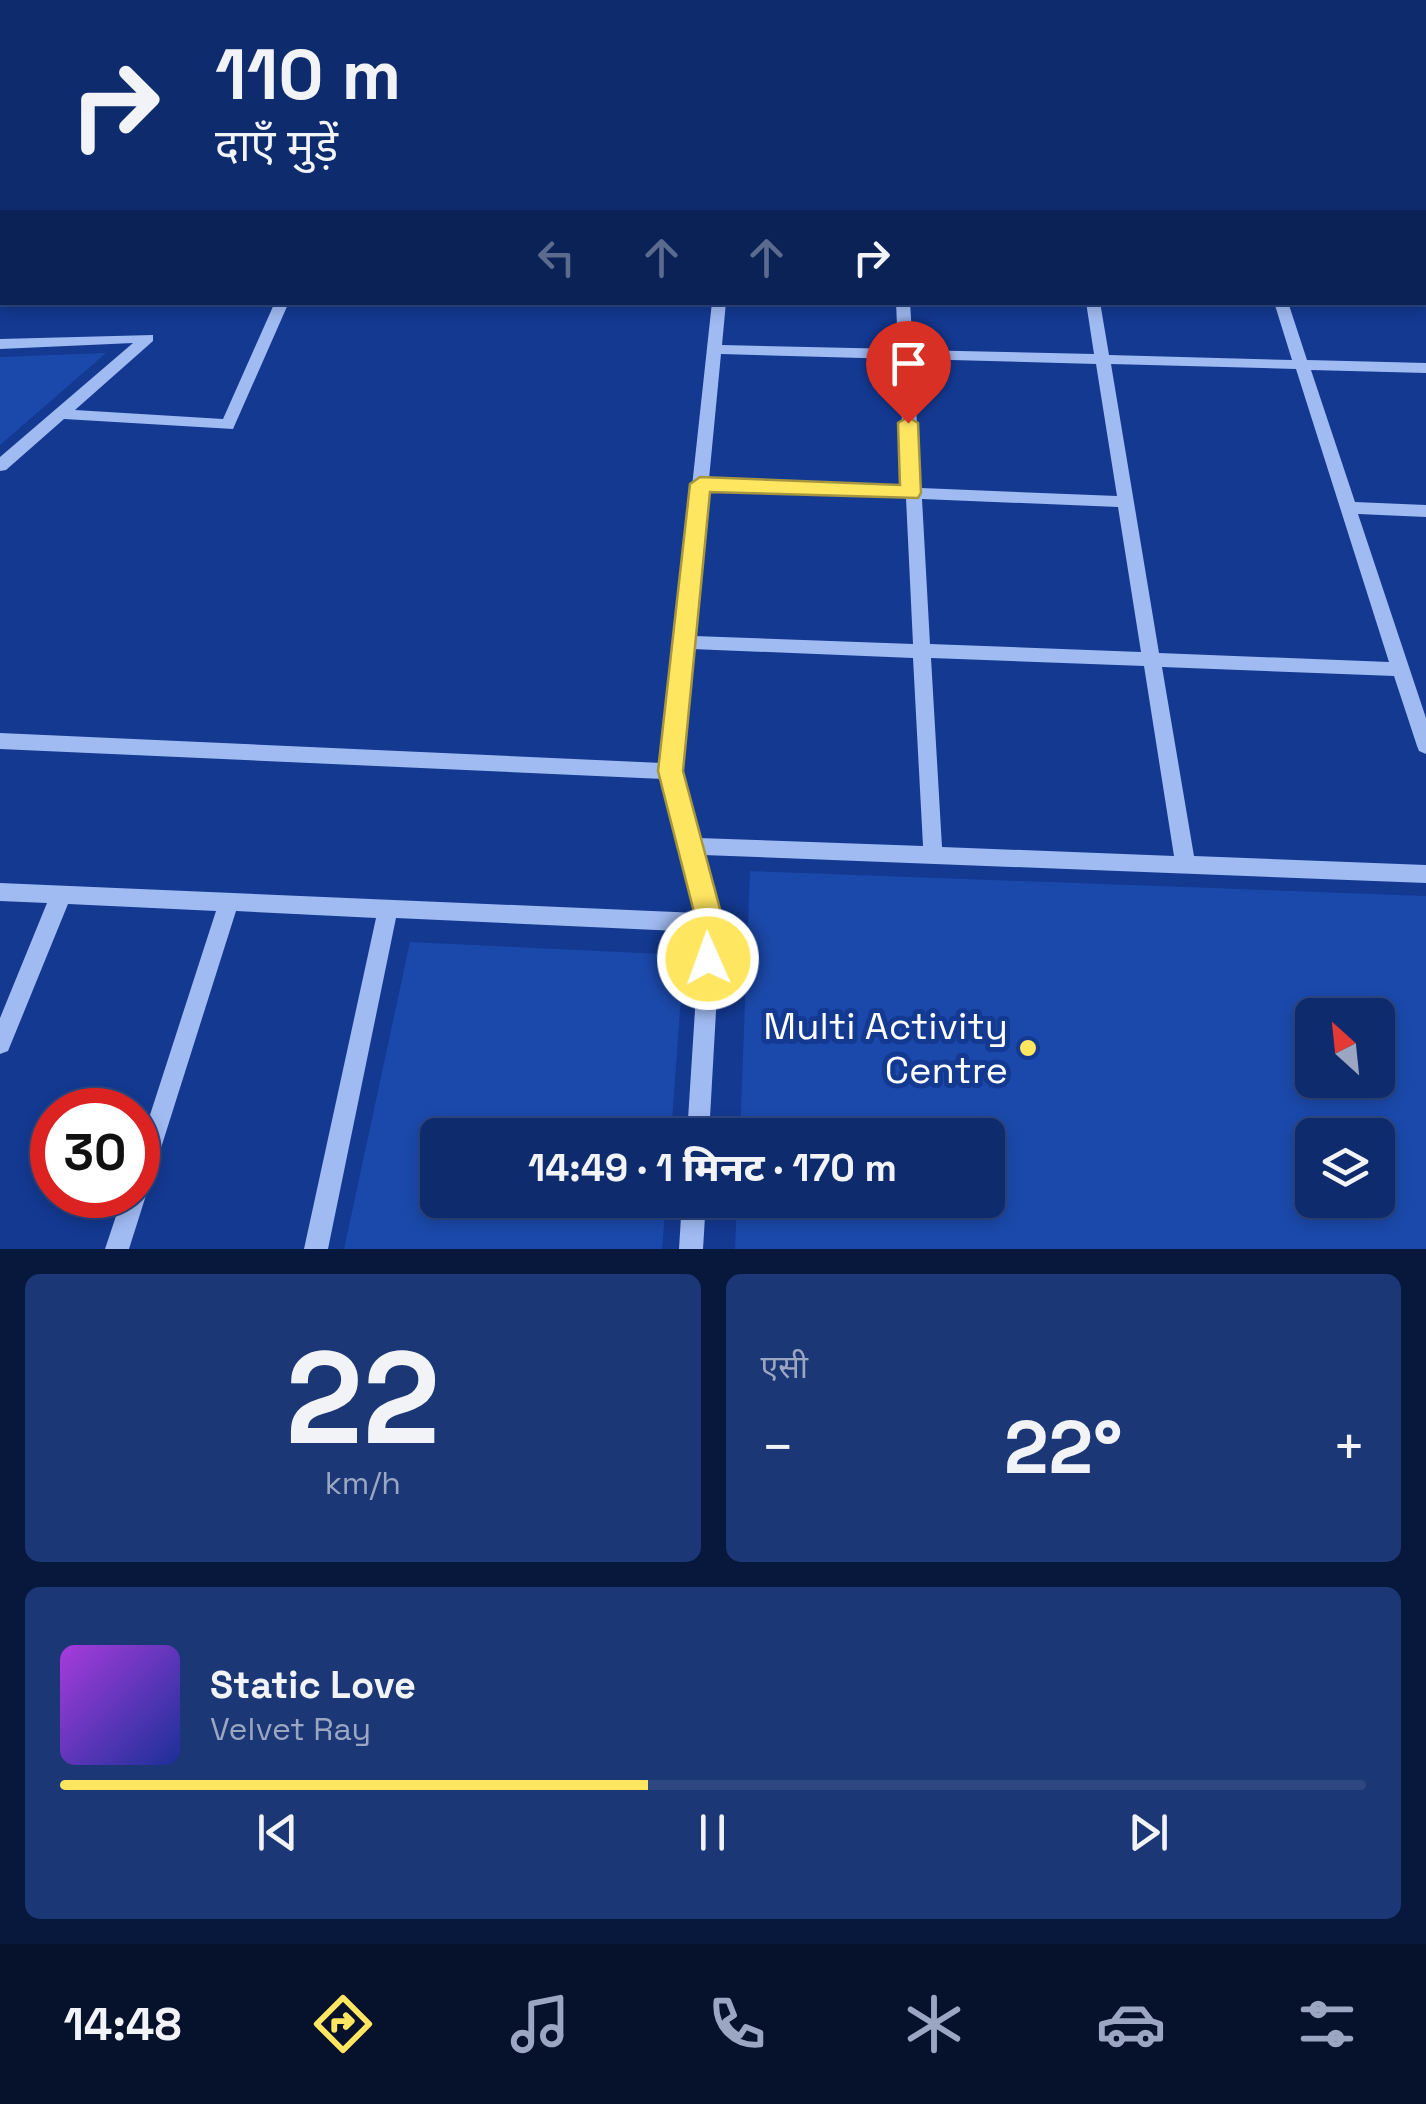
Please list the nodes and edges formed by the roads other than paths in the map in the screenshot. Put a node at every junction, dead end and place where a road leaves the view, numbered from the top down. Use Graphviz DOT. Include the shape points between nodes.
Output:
graph roads {
  1 [pos="281,305"];
  2 [pos="719,305"];
  3 [pos="904,305"];
  4 [pos="1093,305"];
  5 [pos="1282,305"];
  6 [pos="0,344"];
  7 [pos="714,348"];
  8 [pos="904,354"];
  9 [pos="1102,360"];
  10 [pos="1300,365"];
  11 [pos="1426,368"];
  12 [pos="61,414"];
  13 [pos="0,466"];
  14 [pos="700,484"];
  15 [pos="911,493"];
  16 [pos="1126,502"];
  17 [pos="1348,508"];
  18 [pos="1426,512"];
  19 [pos="684,642"];
  20 [pos="920,651"];
  21 [pos="1151,660"];
  22 [pos="1401,669"];
  23 [pos="0,741"];
  24 [pos="1426,746"];
  25 [pos="671,771"];
  26 [pos="690,846"];
  27 [pos="932,855"];
  28 [pos="1185,865"];
  29 [pos="1426,874"];
  30 [pos="0,892"];
  31 [pos="61,895"];
  32 [pos="229,902"];
  33 [pos="388,909"];
  34 [pos="710,924"];
  35 [pos="0,1044"];
  36 [pos="160,1117"];
  37 [pos="699,1118"];
  38 [pos="127,1218"];
  39 [pos="693,1218"];
  40 [pos="117,1249"];
  41 [pos="316,1249"];
  42 [pos="691,1249"];
  1 -- 12 [label="street" via="228,425"];
  2 -- 7 [label="street"];
  3 -- 8 [label="street"];
  4 -- 9 [label="street"];
  5 -- 10 [label="street"];
  6 -- 12 [label="street" via="148,338"];
  7 -- 8 [label="street"];
  7 -- 14 [label="street"];
  8 -- 9 [label="street"];
  8 -- 15 [label="street"];
  9 -- 10 [label="street"];
  9 -- 16 [label="street"];
  10 -- 11 [label="street"];
  10 -- 17 [label="street"];
  12 -- 13 [label="street"];
  14 -- 15 [label="street"];
  14 -- 19 [label="street"];
  15 -- 16 [label="street"];
  15 -- 20 [label="street"];
  16 -- 21 [label="street"];
  17 -- 18 [label="street"];
  17 -- 22 [label="street"];
  19 -- 20 [label="street"];
  19 -- 25 [label="street"];
  20 -- 21 [label="street"];
  20 -- 27 [label="street"];
  21 -- 22 [label="street"];
  21 -- 28 [label="street"];
  22 -- 24 [label="street"];
  23 -- 25 [label="street"];
  25 -- 26 [label="street"];
  26 -- 27 [label="street"];
  26 -- 34 [label="street"];
  27 -- 28 [label="street"];
  28 -- 29 [label="street"];
  30 -- 31 [label="street"];
  31 -- 32 [label="street"];
  31 -- 35 [label="street"];
  32 -- 33 [label="street"];
  32 -- 36 [label="street"];
  33 -- 34 [label="street"];
  33 -- 41 [label="street"];
  34 -- 37 [label="street"];
  38 -- 40 [label="street"];
  39 -- 42 [label="street"];
}
